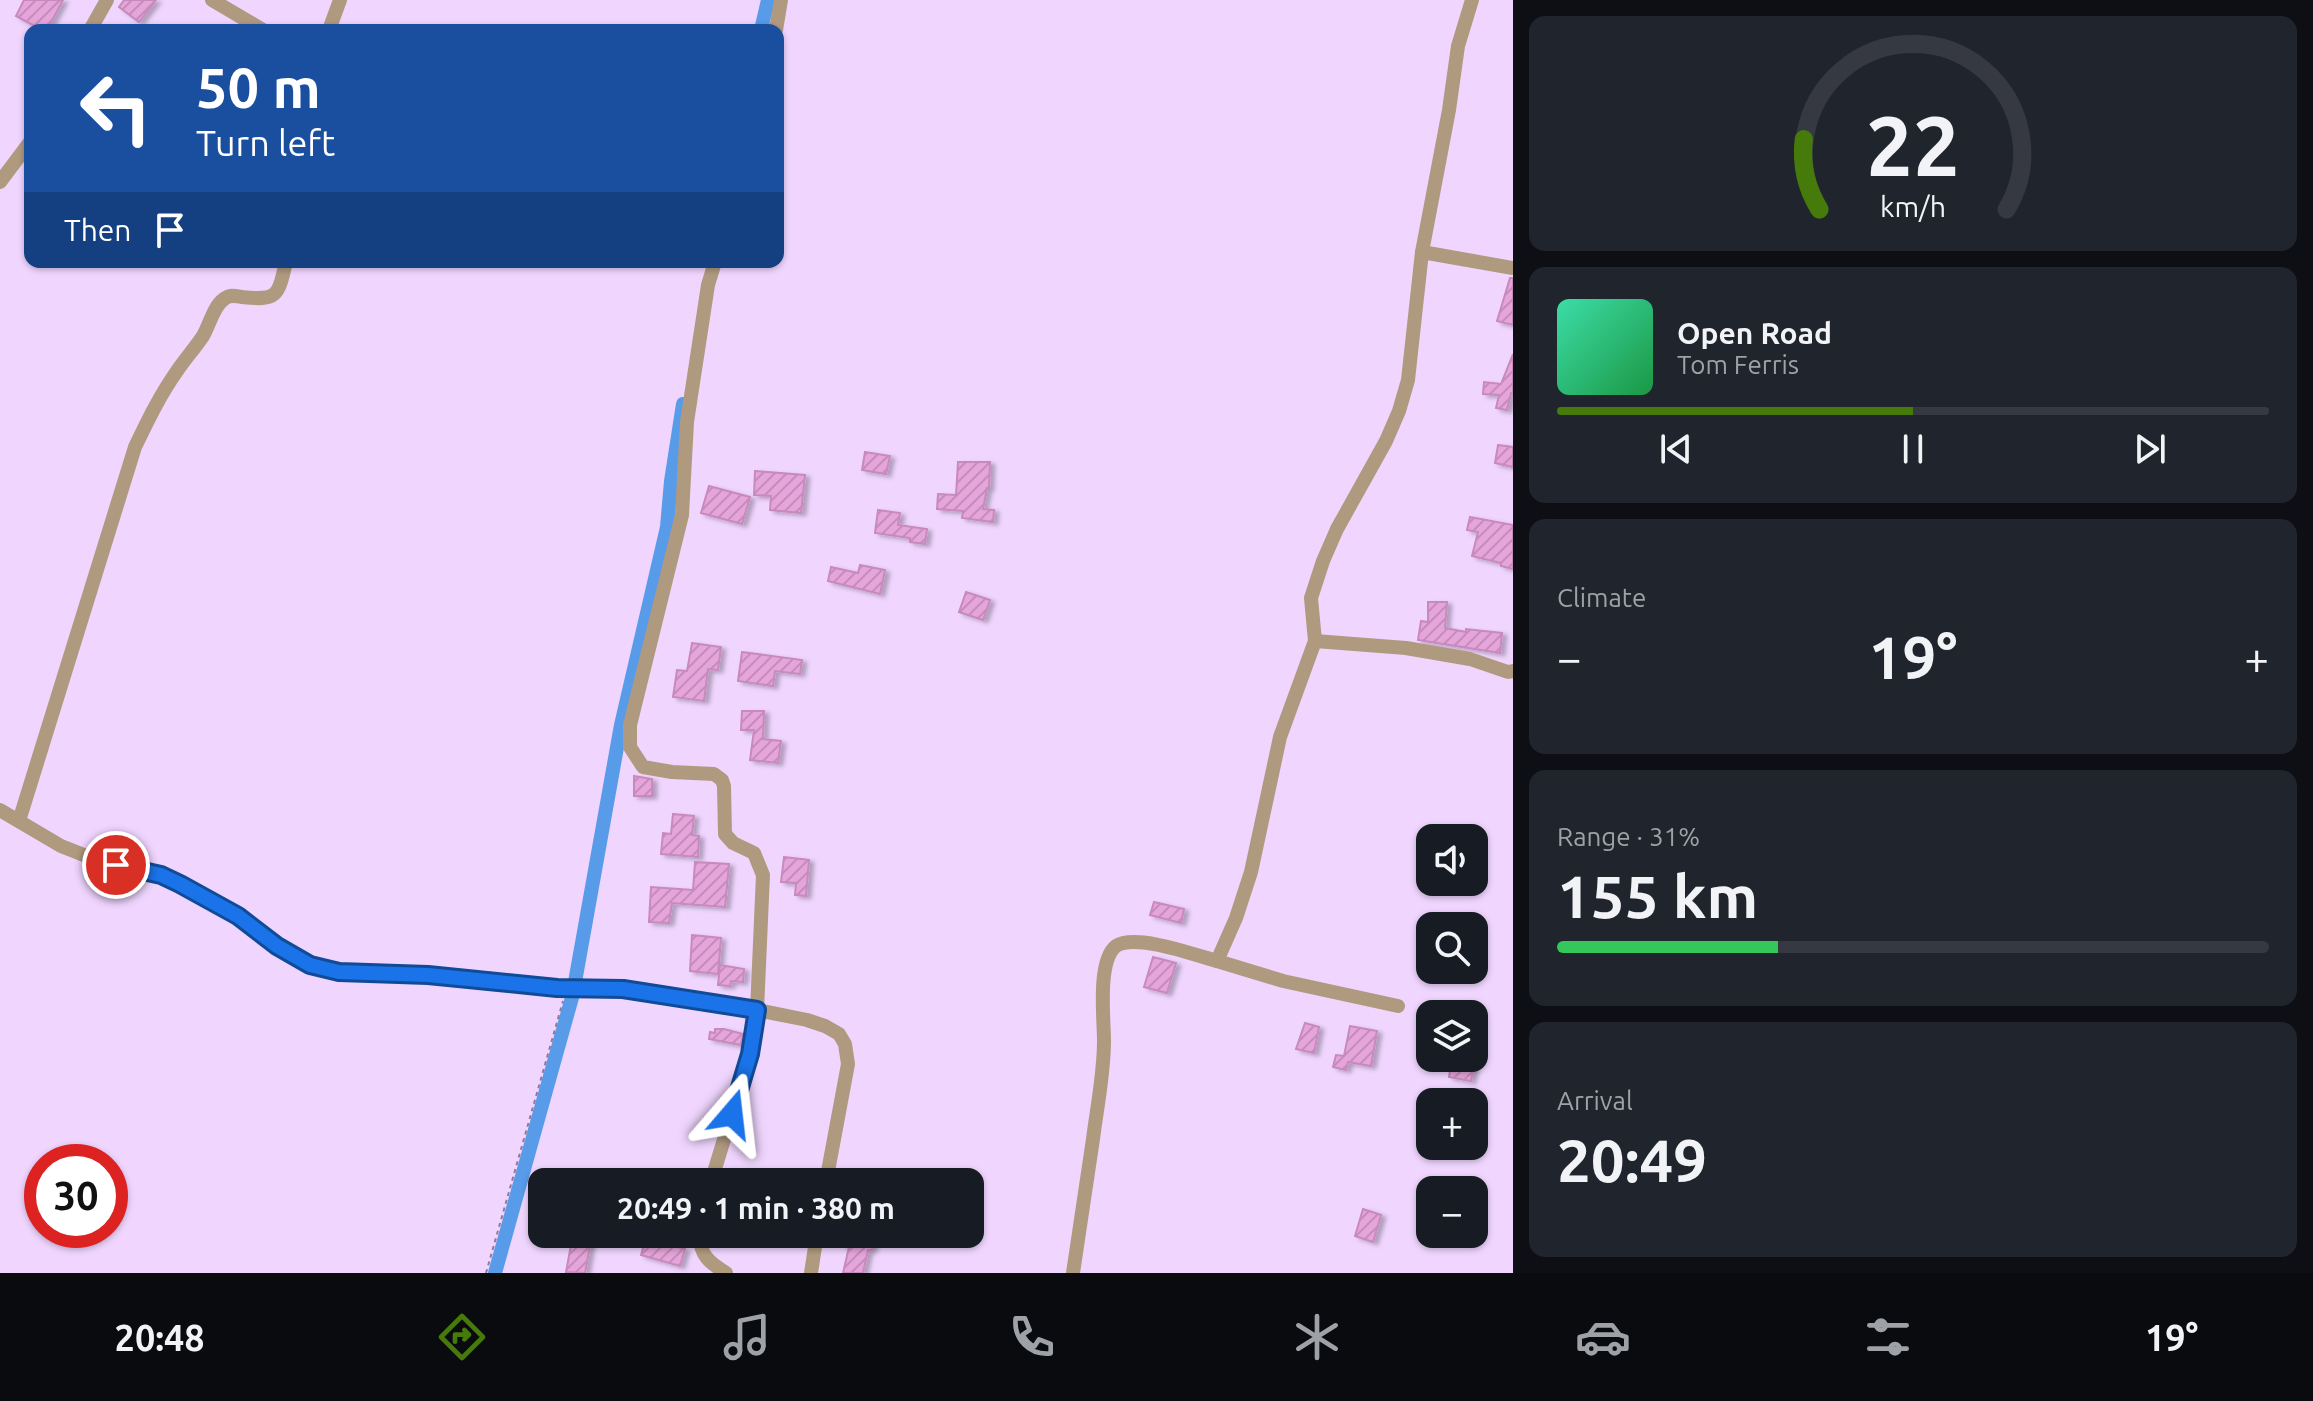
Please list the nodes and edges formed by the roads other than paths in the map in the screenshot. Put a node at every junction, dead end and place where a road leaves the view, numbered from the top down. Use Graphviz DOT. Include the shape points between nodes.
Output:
graph roads {
  1 [pos="107,0"];
  2 [pos="212,0"];
  3 [pos="340,0"];
  4 [pos="781,0"];
  5 [pos="1472,0"];
  6 [pos="93,24"];
  7 [pos="253,24"];
  8 [pos="331,24"];
  9 [pos="777,24"];
  10 [pos="24,150"];
  11 [pos="0,182"];
  12 [pos="1422,252"];
  13 [pos="284,268"];
  14 [pos="713,268"];
  15 [pos="1513,268"];
  16 [pos="1315,641"];
  17 [pos="1513,671"];
  18 [pos="0,810"];
  19 [pos="19,821"];
  20 [pos="1217,961"];
  21 [pos="1398,1006"];
  22 [pos="757,1010"];
  23 [pos="715,1168"];
  24 [pos="829,1168"];
  25 [pos="702,1248"];
  26 [pos="815,1248"];
  27 [pos="726,1273"];
  28 [pos="811,1273"];
  29 [pos="1073,1273"];
  1 -- 6 [label="street"];
  2 -- 7 [label="street"];
  3 -- 8 [label="street"];
  4 -- 9 [label="street"];
  5 -- 12 [label="street" via="1458,46"];
  10 -- 11 [label="street"];
  12 -- 15 [label="street"];
  12 -- 16 [label="street" via="1408,380 1386,441 1323,561 1311,598"];
  13 -- 19 [label="street" via="272,296 223,299 154,407 135,447"];
  14 -- 22 [label="street" via="687,422 682,515 630,725 630,747 643,767 714,774 722,780 725,834 754,853 763,875"];
  16 -- 17 [label="street" via="1406,648"];
  16 -- 20 [label="street" via="1280,737 1251,872"];
  18 -- 19 [label="street"];
  19 -- 22 [label="street" via="99,861 180,884 310,965 339,972 623,989"];
  20 -- 21 [label="street"];
  20 -- 29 [label="street" via="1133,941 1112,951 1102,983 1099,1097"];
  22 -- 23 [label="street" via="750,1054"];
  22 -- 24 [label="street" via="825,1026 845,1044 848,1064"];
  25 -- 27 [label="street" via="709,1262"];
  26 -- 28 [label="street"];
}
